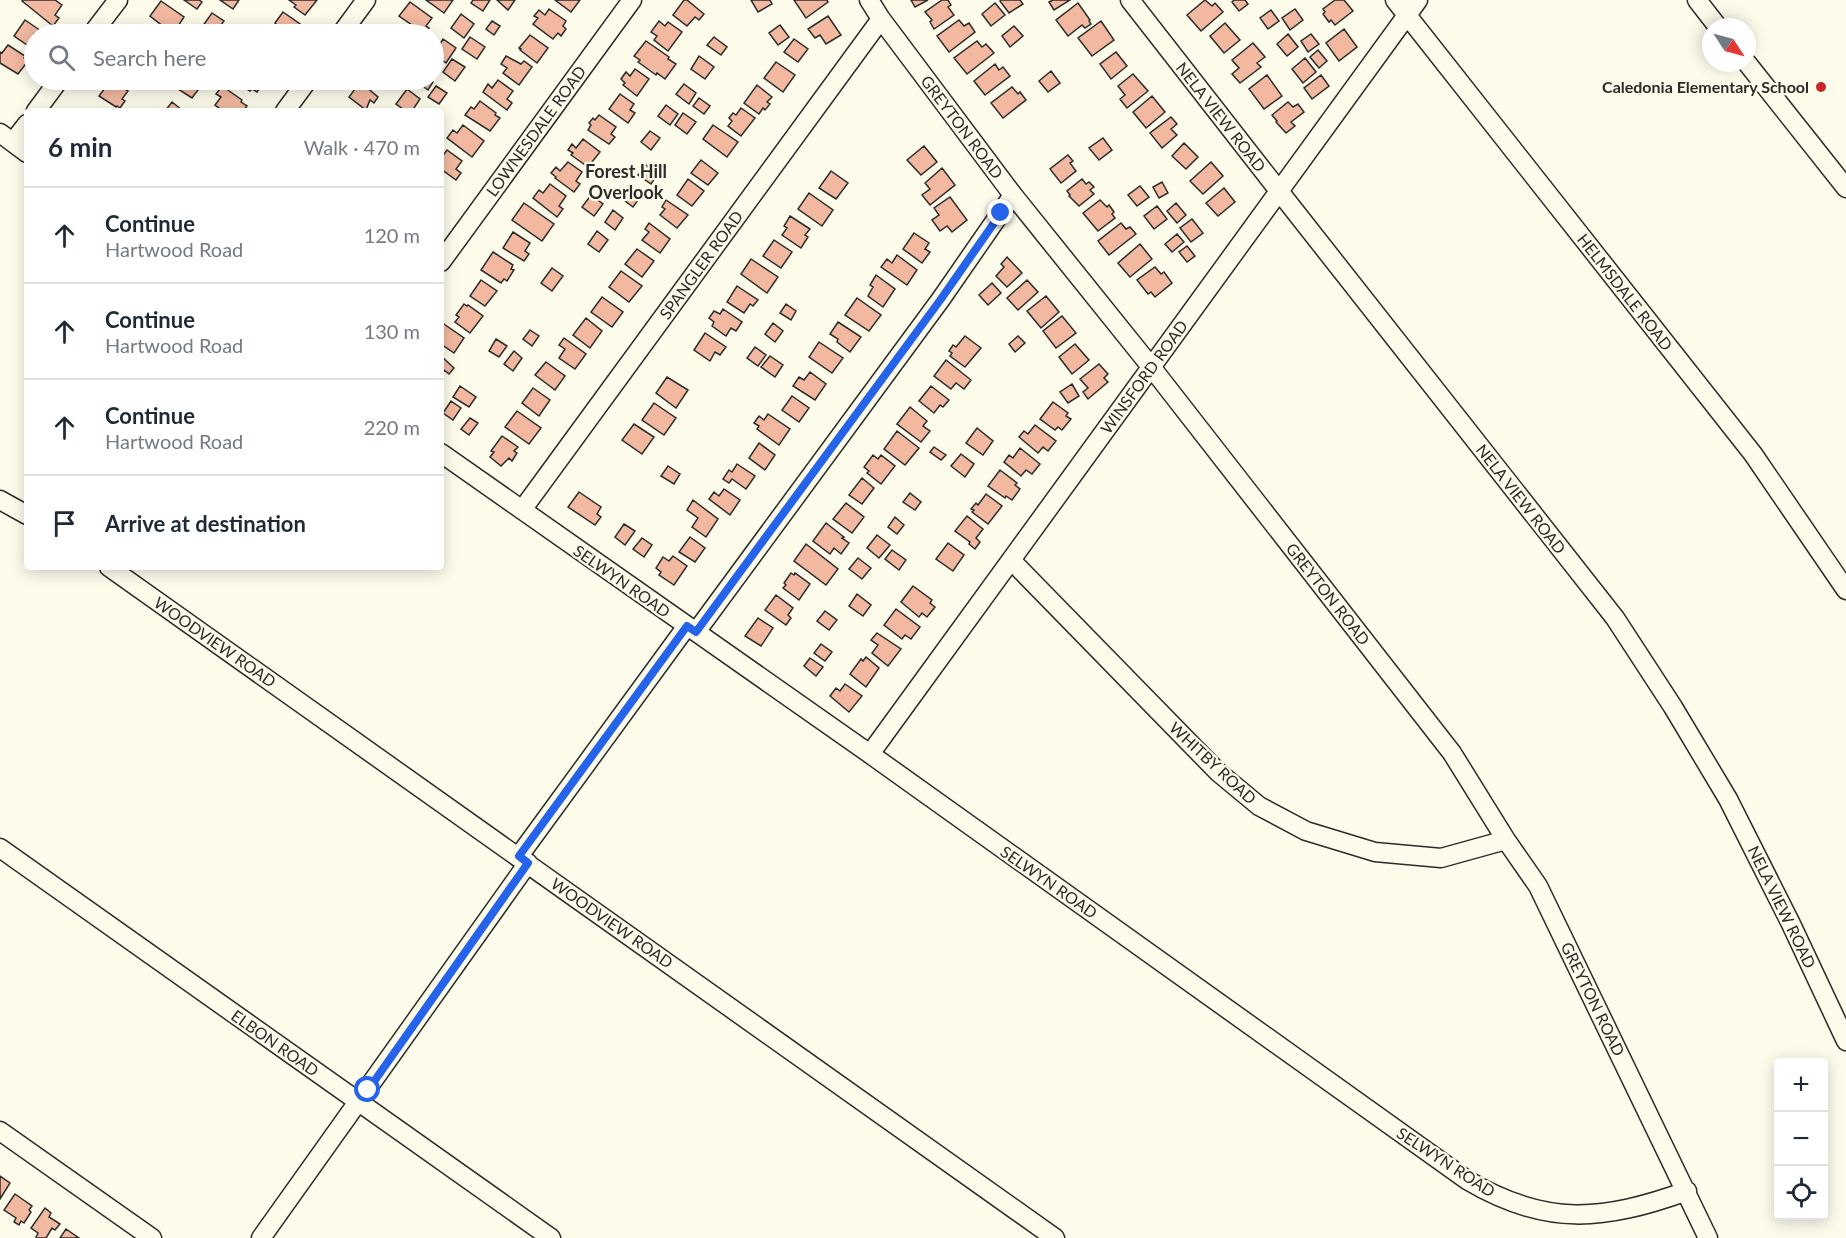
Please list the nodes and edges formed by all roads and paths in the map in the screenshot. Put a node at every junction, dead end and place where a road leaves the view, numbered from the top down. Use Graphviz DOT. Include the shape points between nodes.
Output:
graph roads {
  1 [pos="118,0"];
  2 [pos="366,0"];
  3 [pos="632,0"];
  4 [pos="869,0"];
  5 [pos="1130,0"];
  6 [pos="1395,0"];
  7 [pos="1418,0"];
  8 [pos="1697,0"];
  9 [pos="1407,15"];
  10 [pos="1711,18"];
  11 [pos="881,19"];
  12 [pos="100,24"];
  13 [pos="348,24"];
  14 [pos="1754,72"];
  15 [pos="52,90"];
  16 [pos="301,90"];
  17 [pos="38,108"];
  18 [pos="287,108"];
  19 [pos="24,128"];
  20 [pos="13,143"];
  21 [pos="1846,188"];
  22 [pos="1279,191"];
  23 [pos="1013,195"];
  24 [pos="444,258"];
  25 [pos="1152,368"];
  26 [pos="444,455"];
  27 [pos="0,500"];
  28 [pos="522,510"];
  29 [pos="24,513"];
  30 [pos="1011,560"];
  31 [pos="113,570"];
  32 [pos="1846,590"];
  33 [pos="691,629"];
  34 [pos="870,754"];
  35 [pos="1506,840"];
  36 [pos="0,849"];
  37 [pos="523,860"];
  38 [pos="1846,1041"];
  39 [pos="359,1102"];
  40 [pos="0,1131"];
  41 [pos="1687,1191"];
  42 [pos="152,1238"];
  43 [pos="261,1238"];
  44 [pos="551,1238"];
  45 [pos="1055,1238"];
  46 [pos="1708,1238"];
  1 -- 12 [label="street"];
  2 -- 13 [label="street"];
  3 -- 24 [label="street, LOWNESDALE ROAD"];
  4 -- 11 [label="street, GREYTON ROAD"];
  5 -- 22 [label="street, NELA VIEW ROAD"];
  6 -- 9 [label="street, HELMSDALE ROAD"];
  7 -- 9 [label="street, WINSFORD ROAD"];
  8 -- 10 [label="street"];
  9 -- 22 [label="street, WINSFORD ROAD"];
  9 -- 32 [label="street, HELMSDALE ROAD" via="1753,454"];
  11 -- 23 [label="street, GREYTON ROAD"];
  11 -- 28 [label="street, SPANGLER ROAD"];
  14 -- 21 [label="street"];
  15 -- 17 [label="street"];
  16 -- 18 [label="street"];
  19 -- 20 [label="street"];
  22 -- 25 [label="street, WINSFORD ROAD"];
  22 -- 38 [label="street, NELA VIEW ROAD" via="1615,618 1728,799"];
  23 -- 25 [label="street, GREYTON ROAD"];
  23 -- 33 [label="street" via="941,299"];
  25 -- 30 [label="street, WINSFORD ROAD"];
  25 -- 35 [label="street, GREYTON ROAD" via="1452,753"];
  26 -- 28 [label="street, SELWYN ROAD"];
  27 -- 29 [label="street"];
  28 -- 33 [label="street, SELWYN ROAD"];
  30 -- 34 [label="street, WINSFORD ROAD"];
  30 -- 35 [label="street, WHITBY ROAD" via="1218,772 1259,806 1306,831 1375,852 1441,858"];
  31 -- 37 [label="street, WOODVIEW ROAD"];
  33 -- 34 [label="street, SELWYN ROAD"];
  33 -- 37 [label="street"];
  34 -- 41 [label="street, SELWYN ROAD" via="1488,1192 1538,1210 1592,1214 1652,1204"];
  35 -- 41 [label="street, GREYTON ROAD" via="1538,886"];
  36 -- 39 [label="street, ELBON ROAD"];
  37 -- 39 [label="street"];
  37 -- 45 [label="street, WOODVIEW ROAD"];
  39 -- 43 [label="street"];
  39 -- 44 [label="street, ELBON ROAD"];
  40 -- 42 [label="street"];
  41 -- 46 [label="street, GREYTON ROAD"];
}
